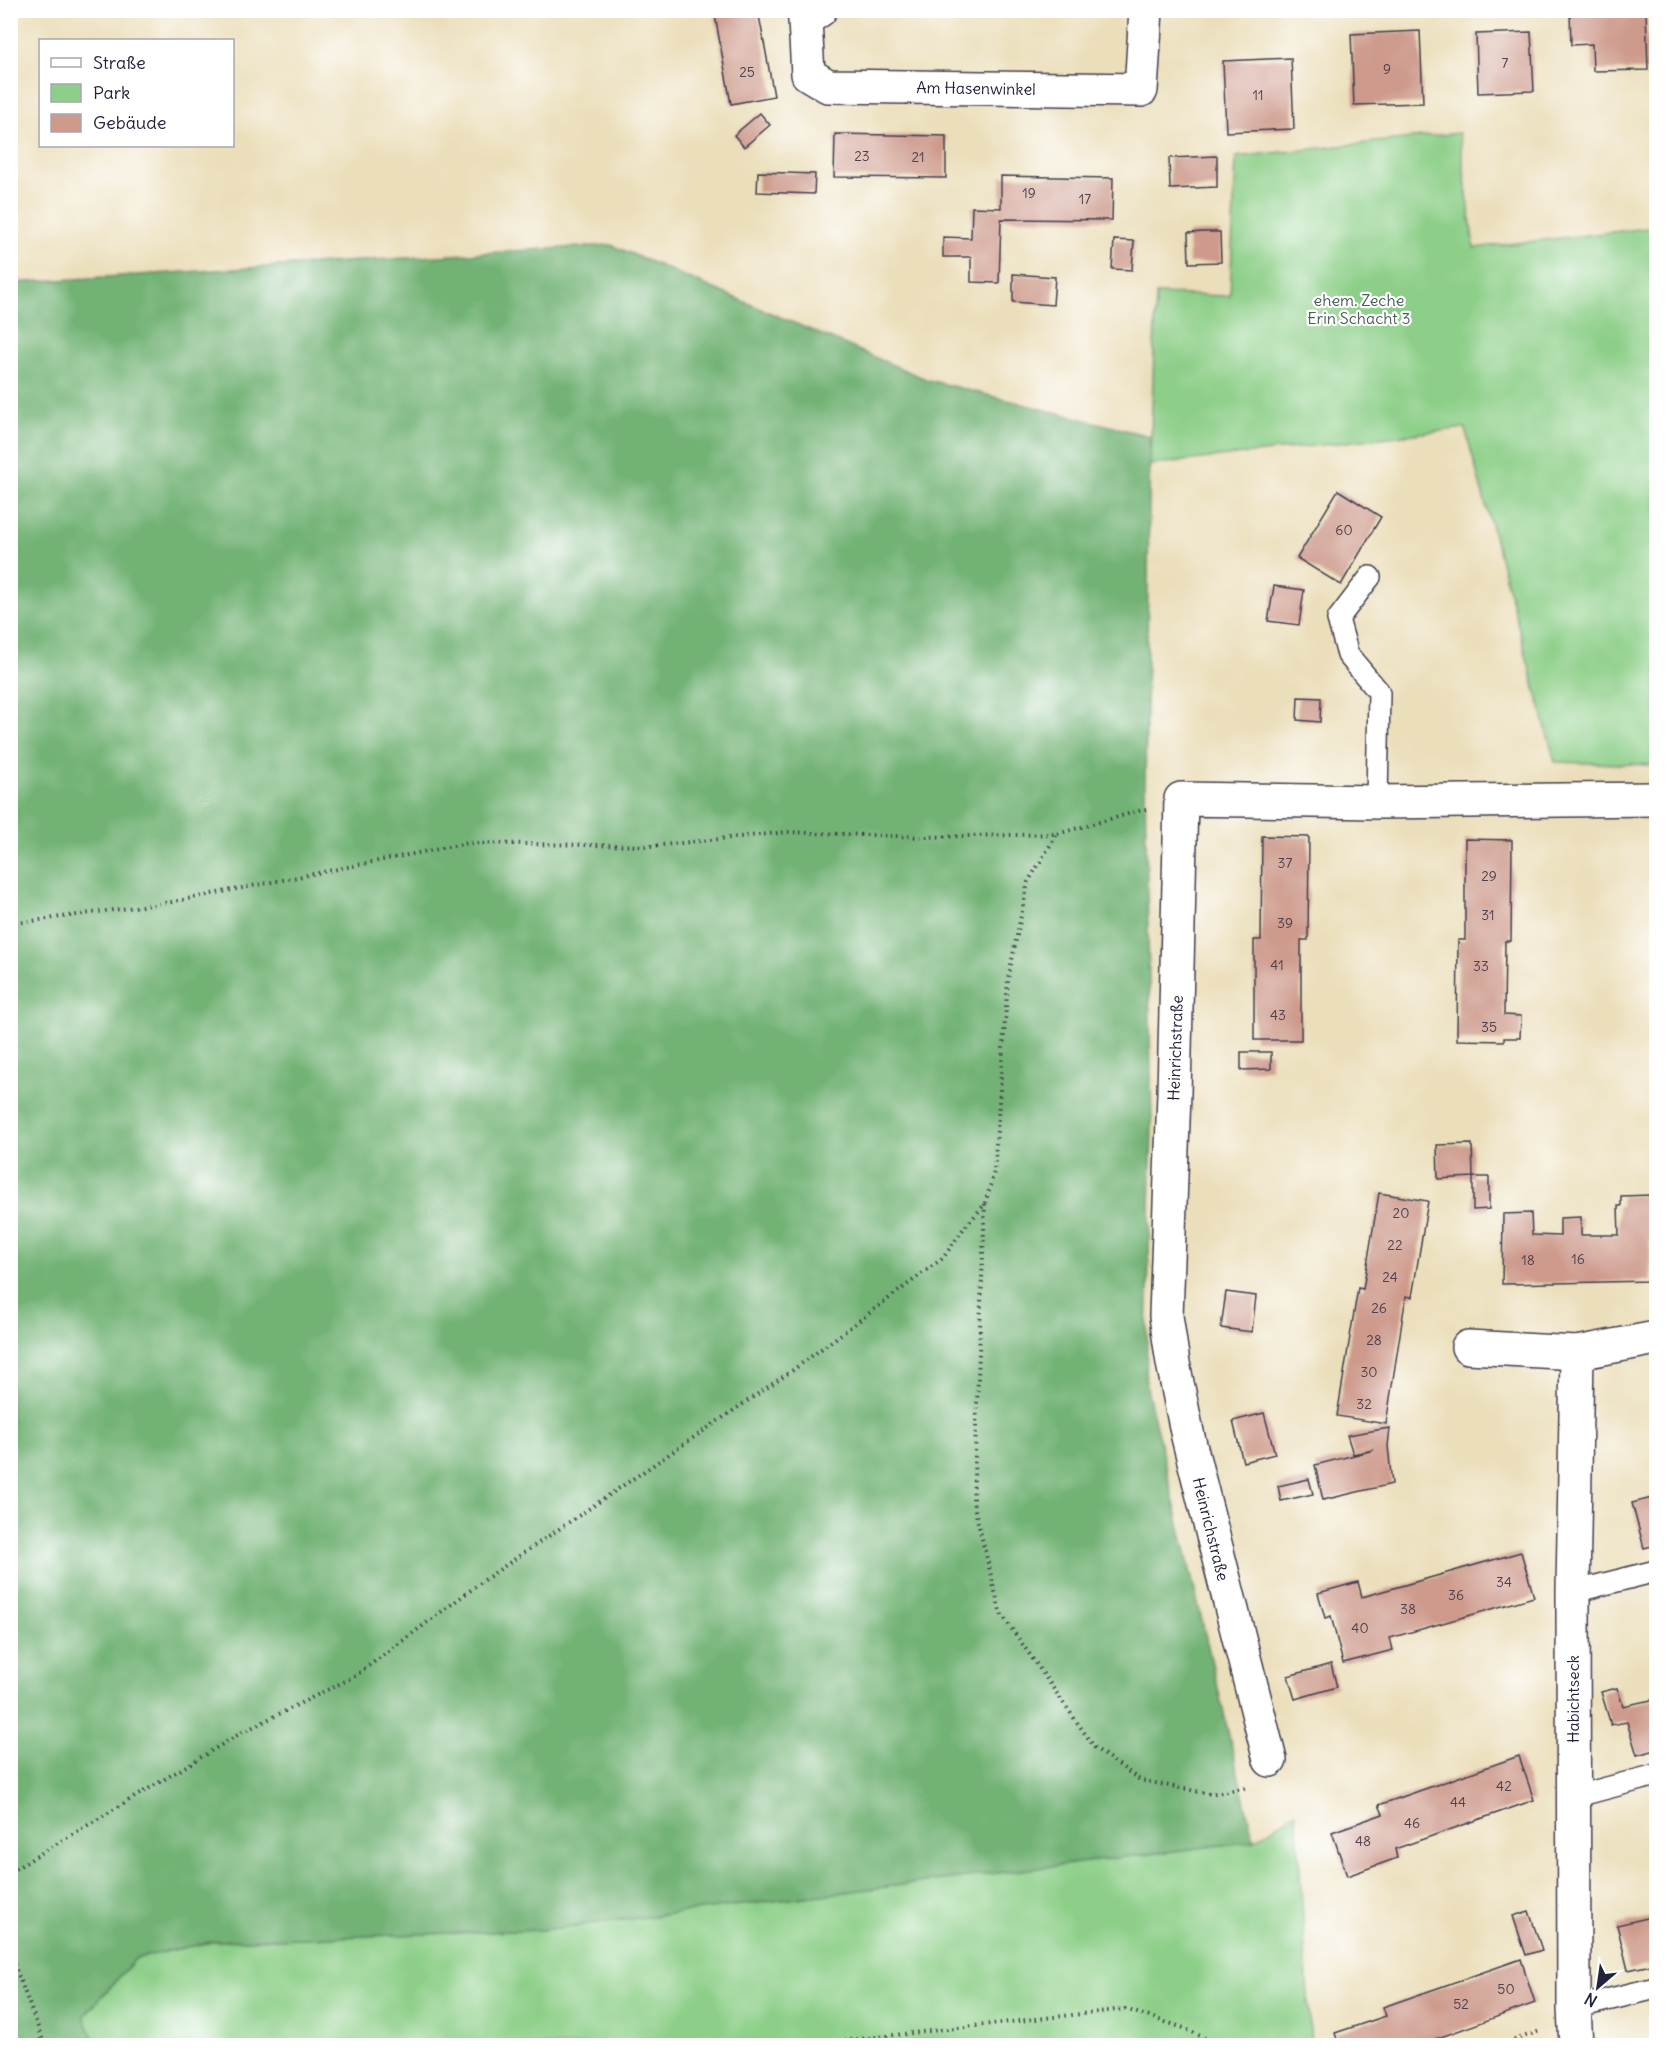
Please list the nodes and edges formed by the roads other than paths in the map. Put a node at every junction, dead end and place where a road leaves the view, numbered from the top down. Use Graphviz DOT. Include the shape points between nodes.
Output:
graph roads {
  1 [pos="820,10"];
  2 [pos="1146,10"];
  3 [pos="1370,577"];
  4 [pos="1656,799"];
  5 [pos="1377,802"];
  6 [pos="1656,1338"];
  7 [pos="1468,1347"];
  8 [pos="1578,1353"];
  9 [pos="1656,1571"];
  10 [pos="1573,1592"];
  11 [pos="1261,1773"];
  12 [pos="1656,1775"];
  13 [pos="1573,1797"];
  14 [pos="1656,1988"];
  15 [pos="1575,2025"];
  1 -- 2 [label="street, Am Hasenwinkel" via="804,20 808,74 828,86 1141,90"];
  3 -- 5 [label="lane" via="1338,619 1348,655 1379,692"];
  4 -- 5 [label="street"];
  5 -- 11 [label="street, Heinrichstraße" via="1181,799 1166,1316 1188,1437"];
  6 -- 8 [label="street"];
  7 -- 8 [label="street"];
  8 -- 10 [label="street, Habichtseck"];
  9 -- 10 [label="lane"];
  10 -- 13 [label="street, Habichtseck"];
  12 -- 13 [label="lane"];
  13 -- 15 [label="street, Habichtseck"];
  14 -- 15 [label="lane"];
}
